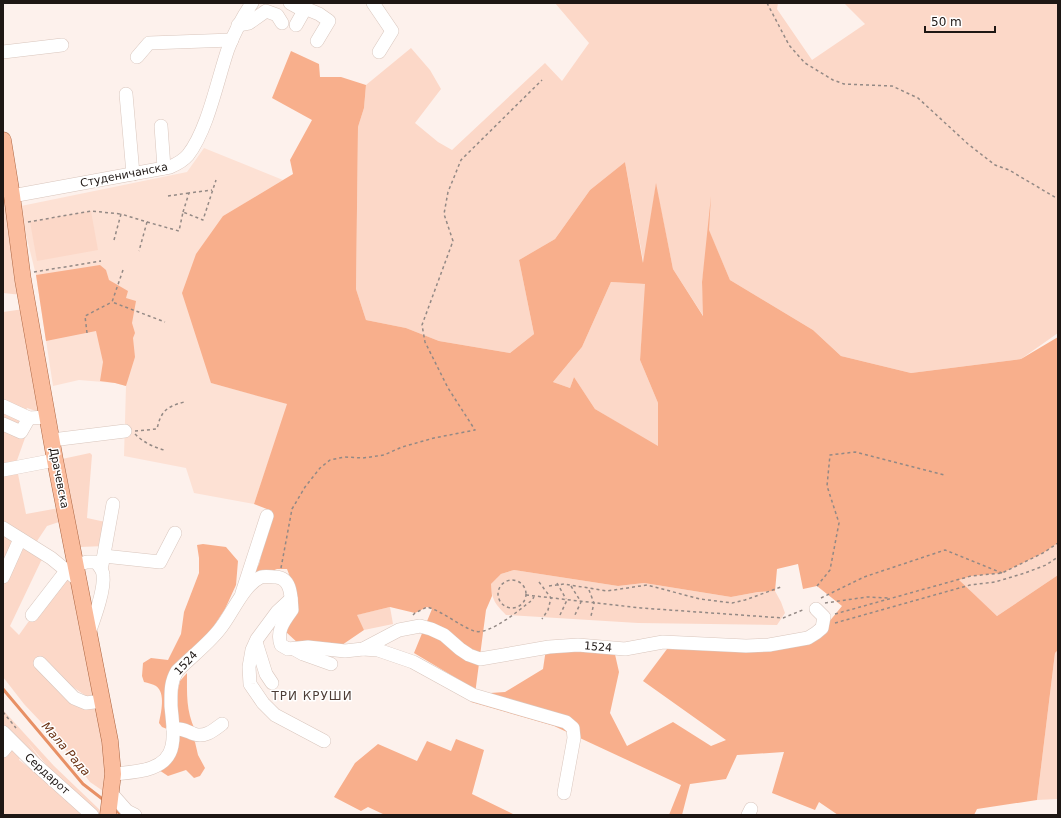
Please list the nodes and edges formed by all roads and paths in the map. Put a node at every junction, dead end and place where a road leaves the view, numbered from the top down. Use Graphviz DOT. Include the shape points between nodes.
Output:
graph roads {
  1 [pos="252,3"];
  2 [pos="290,3"];
  3 [pos="373,3"];
  4 [pos="767,3"];
  5 [pos="268,7"];
  6 [pos="305,9"];
  7 [pos="282,23"];
  8 [pos="296,24"];
  9 [pos="238,25"];
  10 [pos="232,40"];
  11 [pos="317,41"];
  12 [pos="62,45"];
  13 [pos="3,52"];
  14 [pos="378,52"];
  15 [pos="137,57"];
  16 [pos="542,80"];
  17 [pos="126,94"];
  18 [pos="161,126"];
  19 [pos="3,140"];
  20 [pos="164,168"];
  21 [pos="133,174"];
  22 [pos="216,180"];
  23 [pos="212,190"];
  24 [pos="189,192"];
  25 [pos="12,196"];
  26 [pos="168,196"];
  27 [pos="1058,199"];
  28 [pos="183,212"];
  29 [pos="121,214"];
  30 [pos="146,222"];
  31 [pos="23,223"];
  32 [pos="114,240"];
  33 [pos="139,251"];
  34 [pos="101,260"];
  35 [pos="123,270"];
  36 [pos="23,274"];
  37 [pos="112,302"];
  38 [pos="165,322"];
  39 [pos="87,333"];
  40 [pos="184,402"];
  41 [pos="3,406"];
  42 [pos="48,417"];
  43 [pos="29,418"];
  44 [pos="3,424"];
  45 [pos="126,431"];
  46 [pos="52,440"];
  47 [pos="164,450"];
  48 [pos="55,460"];
  49 [pos="3,470"];
  50 [pos="944,475"];
  51 [pos="113,504"];
  52 [pos="268,516"];
  53 [pos="3,528"];
  54 [pos="175,533"];
  55 [pos="20,539"];
  56 [pos="1058,542"];
  57 [pos="1058,557"];
  58 [pos="103,562"];
  59 [pos="73,572"];
  60 [pos="1002,573"];
  61 [pos="3,577"];
  62 [pos="279,577"];
  63 [pos="540,582"];
  64 [pos="557,584"];
  65 [pos="549,586"];
  66 [pos="571,586"];
  67 [pos="817,586"];
  68 [pos="782,587"];
  69 [pos="589,590"];
  70 [pos="526,595"];
  71 [pos="241,596"];
  72 [pos="535,596"];
  73 [pos="551,598"];
  74 [pos="891,598"];
  75 [pos="292,599"];
  76 [pos="567,600"];
  77 [pos="581,602"];
  78 [pos="594,603"];
  79 [pos="821,611"];
  80 [pos="32,615"];
  81 [pos="560,615"];
  82 [pos="591,616"];
  83 [pos="574,617"];
  84 [pos="542,619"];
  85 [pos="407,628"];
  86 [pos="89,633"];
  87 [pos="256,642"];
  88 [pos="294,648"];
  89 [pos="363,649"];
  90 [pos="40,663"];
  91 [pos="330,664"];
  92 [pos="272,683"];
  93 [pos="102,701"];
  94 [pos="222,724"];
  95 [pos="173,729"];
  96 [pos="6,741"];
  97 [pos="324,741"];
  98 [pos="113,774"];
  99 [pos="564,793"];
  100 [pos="111,794"];
  101 [pos="92,815"];
  102 [pos="108,815"];
  103 [pos="135,815"];
  1 -- 9 [label="street, Студеничанска"];
  2 -- 6 [label="street"];
  3 -- 14 [label="street" via="392,31"];
  4 -- 27 [label="path" via="789,45 805,63 844,84 892,86 918,98 995,165 1009,170"];
  5 -- 7 [label="street"];
  5 -- 9 [label="street" via="249,23"];
  6 -- 8 [label="street"];
  6 -- 11 [label="street" via="329,21"];
  9 -- 10 [label="street, Студеничанска"];
  10 -- 15 [label="street" via="149,43"];
  10 -- 20 [label="street, Студеничанска" via="201,133 187,156 179,163"];
  12 -- 13 [label="street"];
  16 -- 62 [label="path" via="461,160 448,192 444,214 453,241 422,325 425,342 448,388 475,430 434,438 384,455 330,460 305,487 292,509"];
  17 -- 21 [label="street"];
  18 -- 20 [label="street"];
  19 -- 25 [label="main road, Драчевска"];
  20 -- 21 [label="street, Студеничанска"];
  21 -- 25 [label="street, Студеничанска"];
  22 -- 23 [label="path"];
  23 -- 24 [label="path"];
  23 -- 28 [label="path" via="203,220"];
  24 -- 26 [label="path"];
  24 -- 28 [label="path"];
  25 -- 36 [label="main road, Драчевска"];
  28 -- 30 [label="path" via="179,231"];
  29 -- 30 [label="path"];
  29 -- 31 [label="path" via="91,211"];
  29 -- 32 [label="path"];
  30 -- 33 [label="path"];
  34 -- 36 [label="path"];
  35 -- 37 [label="path"];
  36 -- 42 [label="main road, Драчевска"];
  37 -- 38 [label="path"];
  37 -- 39 [label="path" via="85,316"];
  40 -- 47 [label="path" via="165,411 160,417 157,429 132,431 140,439"];
  41 -- 43 [label="street"];
  42 -- 43 [label="street"];
  42 -- 46 [label="main road, Драчевска"];
  43 -- 44 [label="street" via="21,432"];
  45 -- 46 [label="street"];
  46 -- 48 [label="main road, Драчевска"];
  48 -- 49 [label="street"];
  48 -- 59 [label="main road, Драчевска"];
  50 -- 67 [label="path" via="855,452 830,455 827,486 839,523 830,570"];
  51 -- 58 [label="street"];
  52 -- 71 [label="street"];
  53 -- 55 [label="street"];
  54 -- 58 [label="street" via="160,562"];
  55 -- 59 [label="street"];
  55 -- 61 [label="street"];
  56 -- 60 [label="path" via="1043,553"];
  57 -- 79 [label="path" via="1046,565 995,582 970,585 846,619"];
  58 -- 59 [label="street" via="87,562"];
  58 -- 86 [label="street" via="104,576 100,600"];
  59 -- 80 [label="street"];
  59 -- 86 [label="main road, Драчевска"];
  60 -- 74 [label="path" via="972,576"];
  60 -- 79 [label="path" via="945,550 864,577"];
  62 -- 71 [label="street, 1524" via="262,577"];
  62 -- 75 [label="street" via="290,588"];
  63 -- 73 [label="path"];
  64 -- 76 [label="path"];
  65 -- 68 [label="path" via="564,584 607,591 647,585 700,599 732,602"];
  66 -- 77 [label="path"];
  69 -- 78 [label="path"];
  70 -- 70 [label="path" via="520,606 510,608 501,603 499,591 508,581 516,581 524,586"];
  70 -- 72 [label="path"];
  71 -- 95 [label="street, 1524" via="219,630 172,679"];
  72 -- 73 [label="path"];
  72 -- 85 [label="path" via="500,624 489,629 476,632 427,607 415,613"];
  73 -- 76 [label="path"];
  73 -- 84 [label="path"];
  74 -- 79 [label="path"];
  74 -- 79 [label="path" via="867,597"];
  75 -- 87 [label="street" via="277,612"];
  75 -- 88 [label="street" via="292,610 282,624 279,640 281,645 288,649"];
  76 -- 77 [label="path"];
  76 -- 81 [label="path"];
  77 -- 78 [label="path"];
  77 -- 83 [label="path"];
  78 -- 79 [label="path" via="784,618 804,609"];
  78 -- 82 [label="path"];
  79 -- 85 [label="street, 1524" via="816,633 808,638 769,645 663,642 625,649 578,645 549,647 480,659 460,650 444,635 431,629 420,626"];
  85 -- 89 [label="street, 1524"];
  86 -- 93 [label="main road, Драчевска"];
  87 -- 92 [label="street" via="266,674"];
  87 -- 97 [label="street" via="249,667 250,684 263,704 275,715"];
  88 -- 89 [label="street, 1524" via="345,651"];
  88 -- 91 [label="street"];
  89 -- 99 [label="street, 1524" via="378,650 413,662 472,695 566,722 573,728 574,738"];
  90 -- 93 [label="street" via="74,698 86,703"];
  93 -- 98 [label="main road, Драчевска"];
  94 -- 95 [label="street" via="204,735"];
  95 -- 98 [label="street, 1524" via="172,748 166,759 142,772"];
  96 -- 101 [label="street, Сердарот"];
  98 -- 100 [label="main road, Драчевска"];
  100 -- 102 [label="main road, Драчевска"];
  100 -- 103 [label="street" via="127,811"];
}
